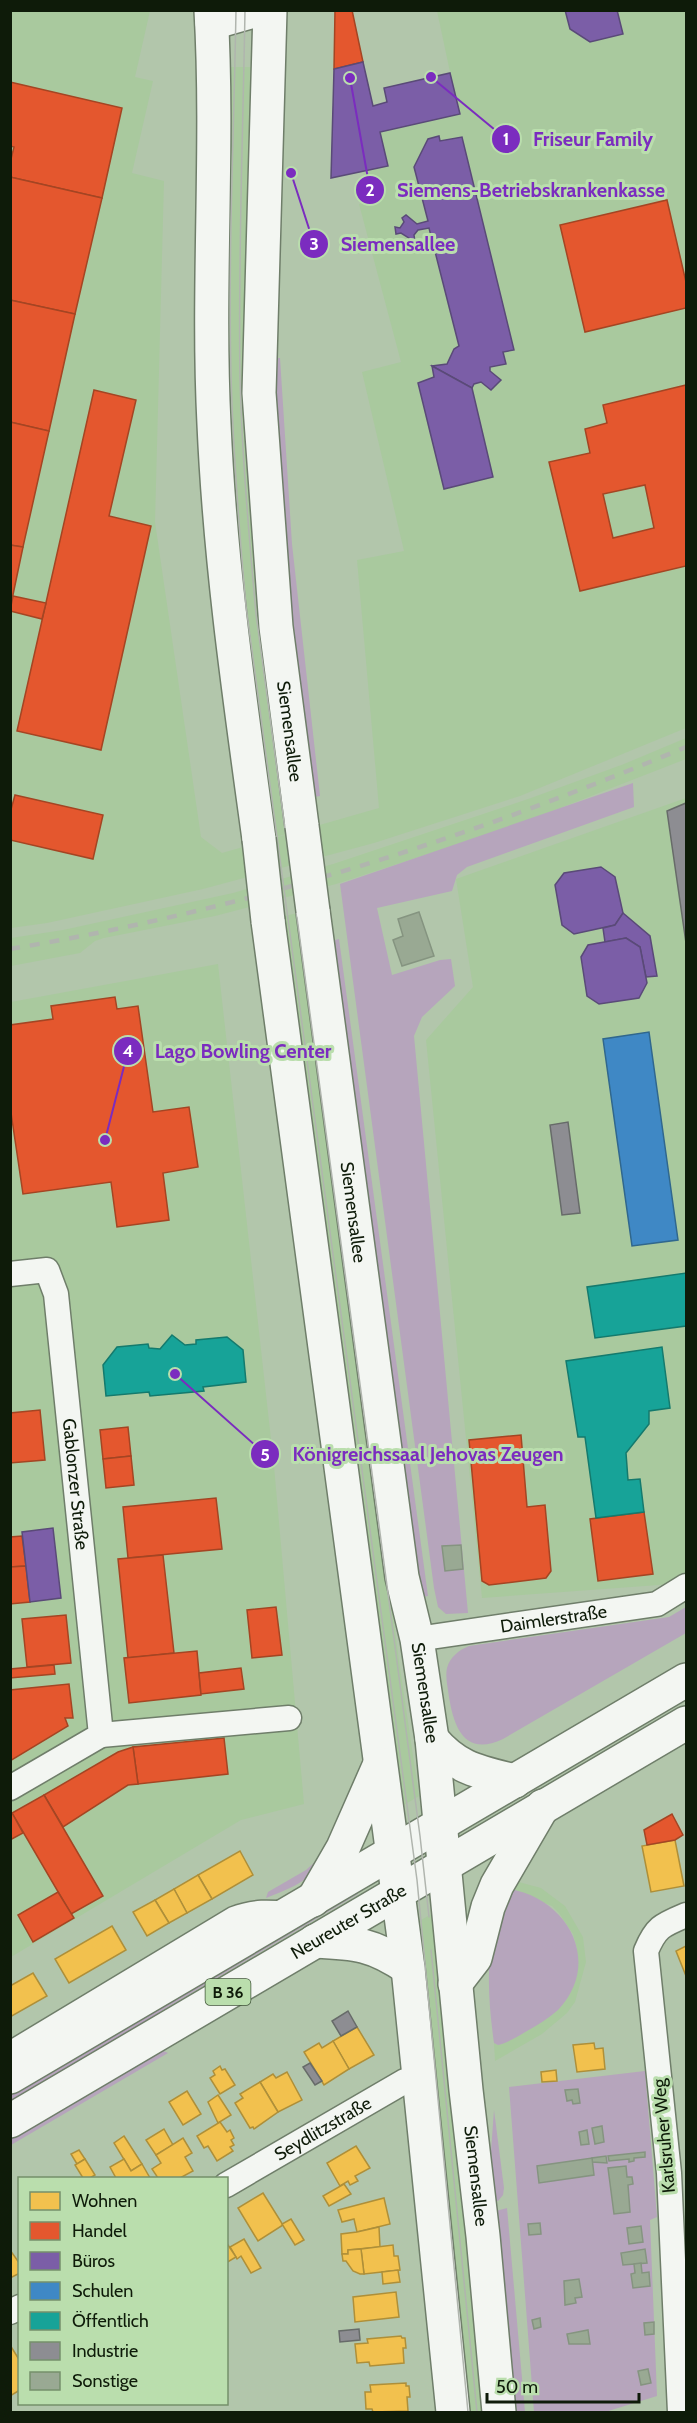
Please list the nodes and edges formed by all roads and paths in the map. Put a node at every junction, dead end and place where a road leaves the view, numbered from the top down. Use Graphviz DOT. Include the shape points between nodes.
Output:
graph roads {
  1 [pos="257,10"];
  2 [pos="270,10"];
  3 [pos="211,17"];
  4 [pos="10,1274"];
  5 [pos="687,1586"];
  6 [pos="417,1639"];
  7 [pos="687,1680"];
  8 [pos="289,1718"];
  9 [pos="687,1723"];
  10 [pos="101,1735"];
  11 [pos="432,1739"];
  12 [pos="380,1764"];
  13 [pos="515,1781"];
  14 [pos="10,1788"];
  15 [pos="543,1806"];
  16 [pos="440,1824"];
  17 [pos="392,1853"];
  18 [pos="444,1865"];
  19 [pos="397,1893"];
  20 [pos="302,1907"];
  21 [pos="687,1915"];
  22 [pos="315,1941"];
  23 [pos="408,1968"];
  24 [pos="455,1984"];
  25 [pos="10,2054"];
  26 [pos="10,2077"];
  27 [pos="420,2077"];
  28 [pos="10,2121"];
  29 [pos="678,2172"];
  30 [pos="228,2184"];
  31 [pos="453,2412"];
  32 [pos="499,2412"];
  33 [pos="681,2412"];
  1 -- 3 [label="main road"];
  2 -- 6 [label="main road, Siemensallee, bridge" via="259,393 276,627 402,1577"];
  3 -- 12 [label="main road, bridge" via="215,100 214,422 221,534 268,921"];
  4 -- 10 [label="street, Gablonzer Straße" via="47,1270 56,1294"];
  5 -- 6 [label="street, Daimlerstraße" via="657,1605"];
  6 -- 11 [label="main road, Siemensallee"];
  7 -- 13 [label="main road, Neureuter Straße"];
  8 -- 10 [label="street"];
  9 -- 15 [label="main road, Neureuter Straße / B 36"];
  10 -- 14 [label="street"];
  11 -- 13 [label="main road" via="451,1760 465,1768"];
  11 -- 16 [label="main road, Siemensallee"];
  12 -- 17 [label="main road"];
  12 -- 20 [label="main road" via="344,1848"];
  13 -- 16 [label="main road, Neureuter Straße"];
  15 -- 18 [label="main road, Neureuter Straße / B 36"];
  15 -- 24 [label="main road" via="492,1896 475,1958"];
  16 -- 17 [label="main road, Neureuter Straße"];
  16 -- 18 [label="main road, Siemensallee"];
  17 -- 19 [label="main road"];
  17 -- 20 [label="main road, Neureuter Straße"];
  18 -- 19 [label="main road, Neureuter Straße / B 36"];
  18 -- 24 [label="main road, Siemensallee"];
  19 -- 22 [label="main road, Neureuter Straße / B 36"];
  19 -- 23 [label="main road"];
  20 -- 25 [label="street, Neureuter Straße" via="234,1919"];
  20 -- 26 [label="main road, Neureuter Straße"];
  21 -- 29 [label="street, Karlsruher Weg" via="653,1933 646,1951"];
  22 -- 23 [label="main road" via="362,1944"];
  22 -- 28 [label="main road, Neureuter Straße / B 36"];
  23 -- 27 [label="main road"];
  24 -- 32 [label="main road, Siemensallee"];
  27 -- 30 [label="street, Seydlitzstraße" via="405,2081"];
  27 -- 31 [label="main road"];
  29 -- 33 [label="street, Karlsruher Weg"];
}
